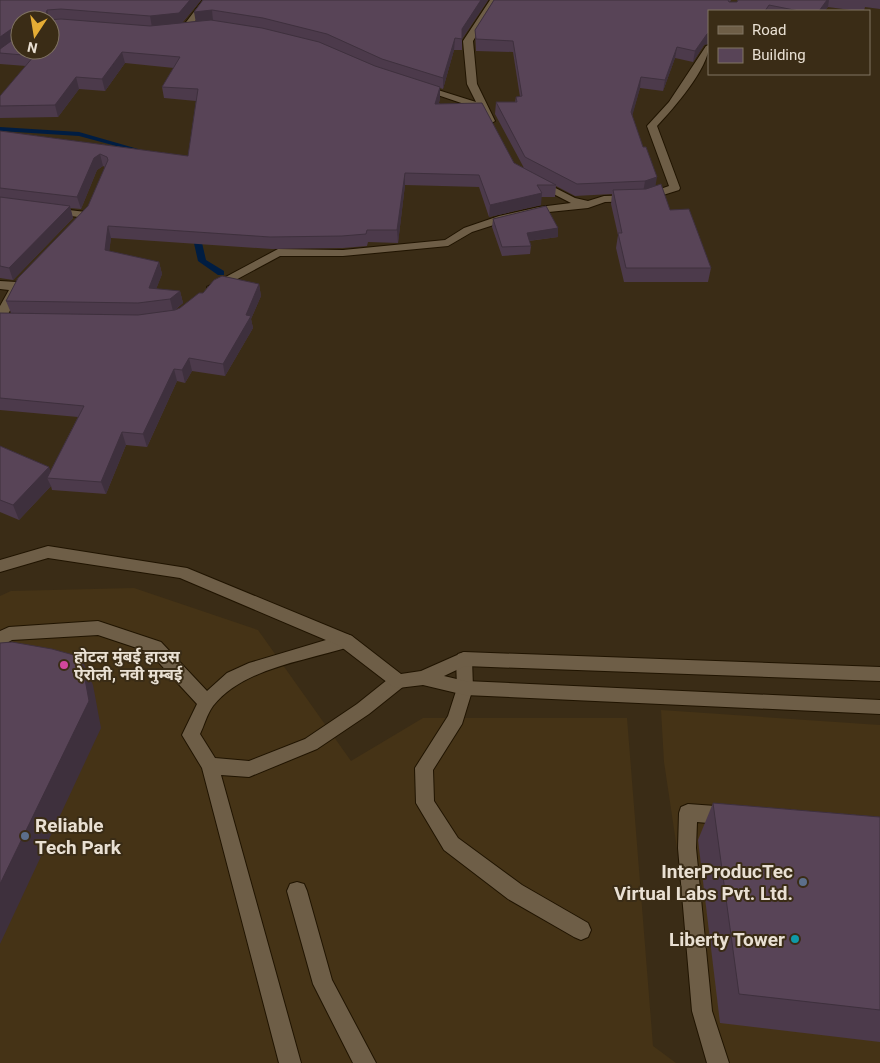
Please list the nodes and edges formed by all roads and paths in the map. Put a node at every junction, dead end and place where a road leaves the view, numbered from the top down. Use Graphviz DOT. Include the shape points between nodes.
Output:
graph roads {
  1 [pos="206,0"];
  2 [pos="494,0"];
  3 [pos="203,27"];
  4 [pos="708,50"];
  5 [pos="413,86"];
  6 [pos="483,107"];
  7 [pos="495,130"];
  8 [pos="527,177"];
  9 [pos="588,205"];
  10 [pos="38,209"];
  11 [pos="73,228"];
  12 [pos="0,285"];
  13 [pos="204,294"];
  14 [pos="0,318"];
  15 [pos="18,319"];
  16 [pos="0,566"];
  17 [pos="0,640"];
  18 [pos="346,641"];
  19 [pos="464,658"];
  20 [pos="880,674"];
  21 [pos="423,678"];
  22 [pos="398,681"];
  23 [pos="465,688"];
  24 [pos="206,702"];
  25 [pos="880,707"];
  26 [pos="210,766"];
  27 [pos="745,817"];
  28 [pos="297,891"];
  29 [pos="581,930"];
  30 [pos="290,1063"];
  31 [pos="365,1063"];
  32 [pos="718,1063"];
  1 -- 3 [label="street" via="180,30"];
  2 -- 6 [label="street" via="468,41 472,84"];
  4 -- 9 [label="street" via="674,104 652,126 675,188 644,198 604,199"];
  5 -- 6 [label="street"];
  6 -- 7 [label="street"];
  8 -- 9 [label="street" via="570,200"];
  9 -- 13 [label="street" via="503,218 468,230 448,243 342,253 278,252"];
  10 -- 11 [label="street" via="88,210"];
  12 -- 14 [label="street" via="19,284"];
  14 -- 15 [label="street"];
  16 -- 18 [label="street" via="48,552 182,572"];
  17 -- 24 [label="street" via="9,634 98,628 155,647"];
  18 -- 22 [label="street"];
  18 -- 24 [label="street" via="254,668 233,678"];
  19 -- 20 [label="street"];
  19 -- 21 [label="street"];
  19 -- 23 [label="street"];
  21 -- 22 [label="street"];
  21 -- 23 [label="street"];
  22 -- 26 [label="street" via="311,744 249,768"];
  23 -- 25 [label="street"];
  23 -- 29 [label="street" via="456,718 424,768 425,803 450,844 515,892"];
  24 -- 26 [label="street" via="190,735"];
  26 -- 30 [label="street"];
  27 -- 32 [label="street" via="688,813 687,848 702,1012"];
  28 -- 31 [label="street" via="323,984"];
}
